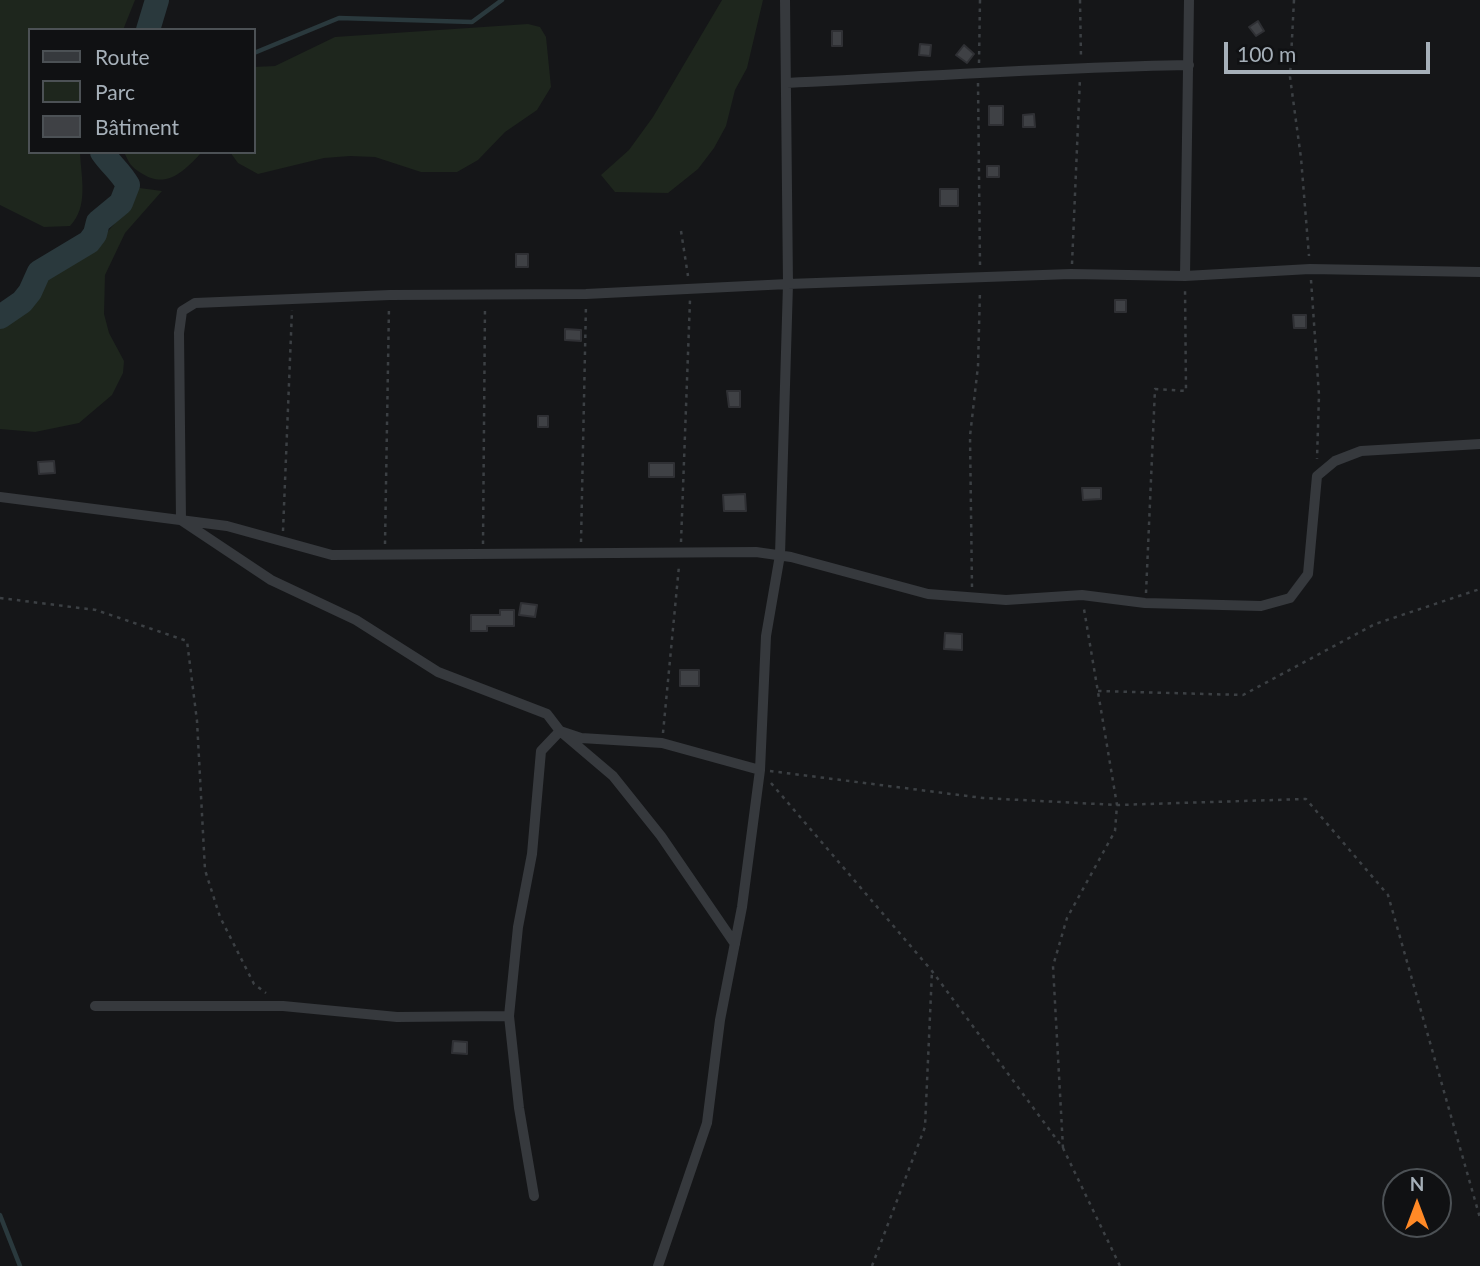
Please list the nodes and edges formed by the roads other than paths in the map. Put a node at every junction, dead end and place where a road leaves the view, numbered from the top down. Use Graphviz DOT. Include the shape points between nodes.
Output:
graph roads {
  1 [pos="785,0"];
  2 [pos="1189,0"];
  3 [pos="1189,65"];
  4 [pos="787,83"];
  5 [pos="1480,272"];
  6 [pos="1185,276"];
  7 [pos="788,284"];
  8 [pos="1480,444"];
  9 [pos="0,497"];
  10 [pos="181,520"];
  11 [pos="780,555"];
  12 [pos="560,731"];
  13 [pos="760,770"];
  14 [pos="735,944"];
  15 [pos="95,1006"];
  16 [pos="509,1016"];
  17 [pos="534,1196"];
  18 [pos="658,1266"];
  1 -- 4 [label="street"];
  2 -- 3 [label="street"];
  3 -- 4 [label="street"];
  3 -- 6 [label="street"];
  4 -- 7 [label="street"];
  5 -- 6 [label="street" via="1310,269"];
  6 -- 7 [label="street" via="1071,274"];
  7 -- 10 [label="street" via="586,294 390,295 195,303 182,312 179,333"];
  7 -- 11 [label="street"];
  8 -- 11 [label="street" via="1361,451 1335,461 1317,476 1308,574 1290,597 1261,606 1145,603 1082,595 1006,600 928,594"];
  9 -- 10 [label="street"];
  10 -- 11 [label="street" via="227,526 332,555"];
  10 -- 12 [label="street" via="271,580 356,620 438,672 547,714"];
  11 -- 13 [label="street" via="766,636"];
  12 -- 13 [label="street" via="581,738 662,743"];
  12 -- 14 [label="street" via="613,776 661,836"];
  12 -- 16 [label="street" via="541,751"];
  13 -- 14 [label="street"];
  14 -- 18 [label="street" via="707,1123"];
  15 -- 16 [label="street" via="283,1006 397,1017"];
  16 -- 17 [label="street"];
}
